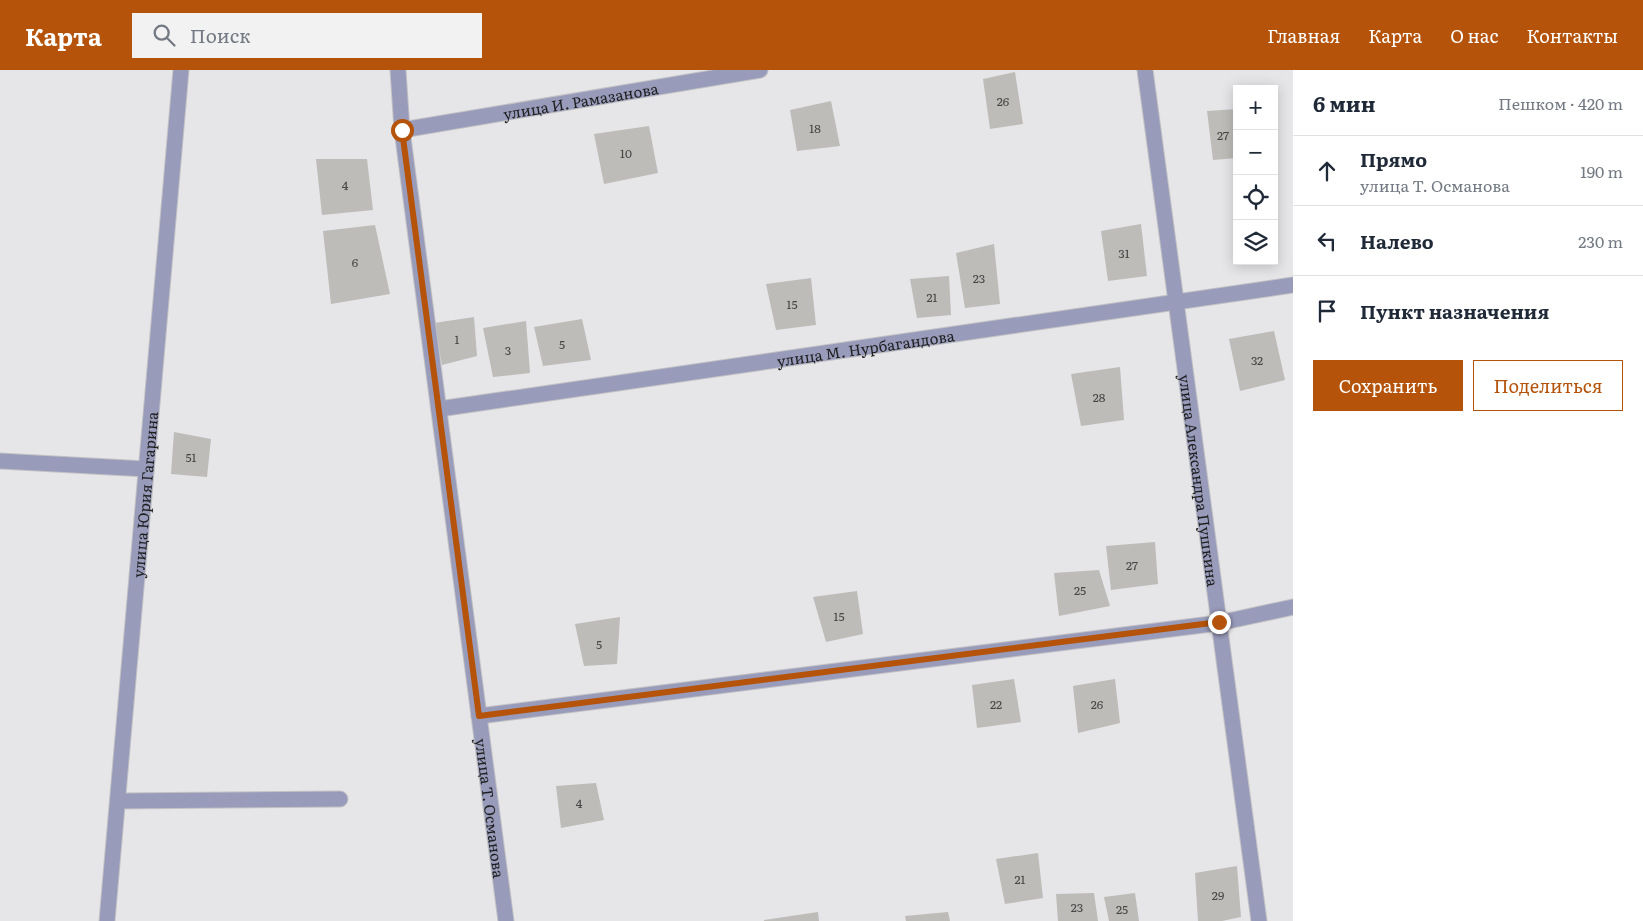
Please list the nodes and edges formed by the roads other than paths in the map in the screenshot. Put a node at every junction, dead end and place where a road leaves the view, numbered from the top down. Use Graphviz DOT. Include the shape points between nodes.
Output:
graph roads {
  1 [pos="181,70"];
  2 [pos="398,70"];
  3 [pos="760,70"];
  4 [pos="1145,70"];
  5 [pos="402,130"];
  6 [pos="1293,285"];
  7 [pos="1176,302"];
  8 [pos="439,409"];
  9 [pos="0,461"];
  10 [pos="146,469"];
  11 [pos="1293,607"];
  12 [pos="1219,622"];
  13 [pos="479,716"];
  14 [pos="340,800"];
  15 [pos="118,801"];
  16 [pos="107,921"];
  17 [pos="506,921"];
  18 [pos="1259,921"];
  1 -- 10 [label="street, улица Юрия Гагарина"];
  2 -- 5 [label="street, улица Т. Османова"];
  3 -- 5 [label="street, улица И. Рамазанова"];
  4 -- 7 [label="street, улица Александра Пушкина"];
  5 -- 8 [label="street, улица Т. Османова"];
  6 -- 7 [label="street, улица М. Нурбагандова"];
  7 -- 8 [label="street, улица М. Нурбагандова"];
  7 -- 12 [label="street, улица Александра Пушкина"];
  8 -- 13 [label="street, улица Т. Османова"];
  9 -- 10 [label="street"];
  10 -- 15 [label="street, улица Юрия Гагарина"];
  11 -- 12 [label="street"];
  12 -- 13 [label="street"];
  12 -- 18 [label="street, улица Александра Пушкина"];
  13 -- 17 [label="street, улица Т. Османова"];
  14 -- 15 [label="street"];
  15 -- 16 [label="street, улица Юрия Гагарина"];
}
